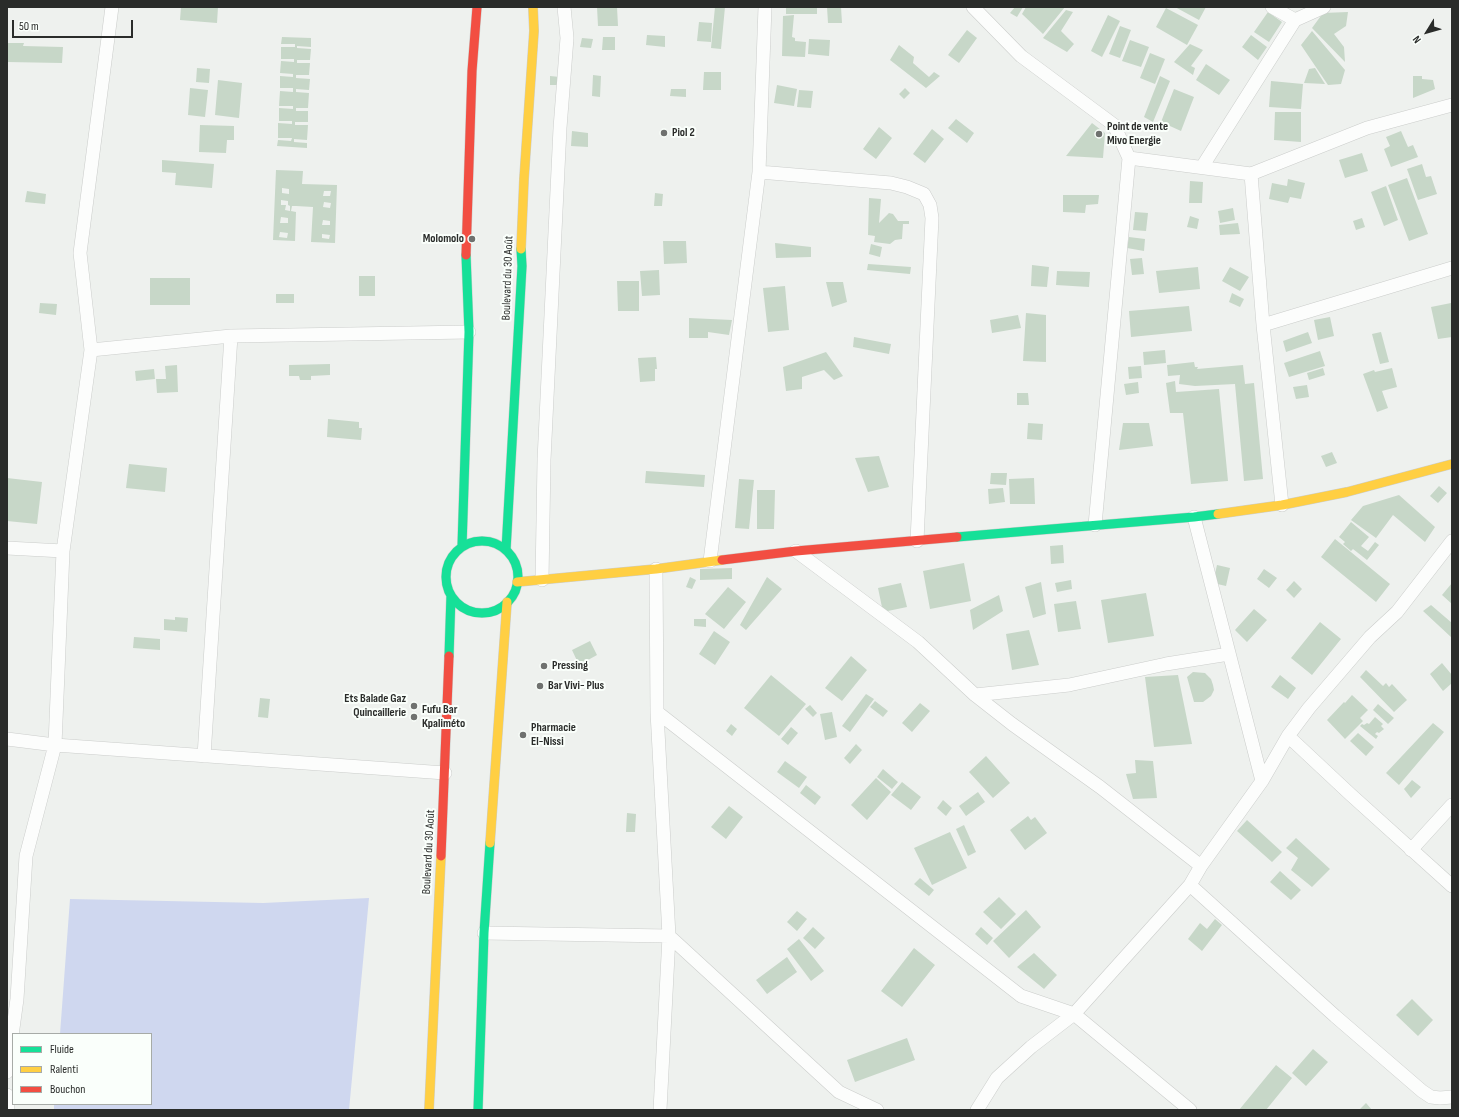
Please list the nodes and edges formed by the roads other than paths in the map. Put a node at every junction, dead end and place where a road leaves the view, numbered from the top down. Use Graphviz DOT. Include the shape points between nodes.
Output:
graph roads {
  1 [pos="112,7"];
  2 [pos="477,7"];
  3 [pos="533,7"];
  4 [pos="564,7"];
  5 [pos="765,7"];
  6 [pos="972,7"];
  7 [pos="1272,7"];
  8 [pos="1324,7"];
  9 [pos="1295,20"];
  10 [pos="1452,105"];
  11 [pos="1128,158"];
  12 [pos="1202,167"];
  13 [pos="759,172"];
  14 [pos="1251,174"];
  15 [pos="1452,268"];
  16 [pos="1263,325"];
  17 [pos="468,332"];
  18 [pos="231,336"];
  19 [pos="91,350"];
  20 [pos="1452,464"];
  21 [pos="1282,505"];
  22 [pos="1194,517"];
  23 [pos="1096,525"];
  24 [pos="1452,541"];
  25 [pos="917,542"];
  26 [pos="462,546"];
  27 [pos="7,548"];
  28 [pos="506,550"];
  29 [pos="63,551"];
  30 [pos="796,551"];
  31 [pos="710,561"];
  32 [pos="656,569"];
  33 [pos="542,580"];
  34 [pos="517,582"];
  35 [pos="451,595"];
  36 [pos="507,602"];
  37 [pos="1230,654"];
  38 [pos="975,695"];
  39 [pos="658,712"];
  40 [pos="1288,736"];
  41 [pos="7,739"];
  42 [pos="55,745"];
  43 [pos="204,756"];
  44 [pos="445,773"];
  45 [pos="1262,781"];
  46 [pos="1452,805"];
  47 [pos="1411,850"];
  48 [pos="1201,866"];
  49 [pos="1190,885"];
  50 [pos="1452,886"];
  51 [pos="484,933"];
  52 [pos="669,936"];
  53 [pos="1074,1014"];
  54 [pos="12,1033"];
  55 [pos="12,1036"];
  56 [pos="7,1072"];
  57 [pos="7,1095"];
  58 [pos="1452,1097"];
  59 [pos="8,1110"];
  60 [pos="429,1110"];
  61 [pos="478,1110"];
  62 [pos="660,1110"];
  63 [pos="877,1110"];
  64 [pos="977,1110"];
  65 [pos="1190,1110"];
  1 -- 19 [label="street" via="80,253"];
  2 -- 17 [label="main road" via="472,70 466,241"];
  3 -- 28 [label="main road, Boulevard du 30 Août" via="534,31 524,179 522,266"];
  4 -- 33 [label="street" via="567,38 560,128 544,460"];
  5 -- 13 [label="street"];
  6 -- 11 [label="street" via="1021,56 1114,125"];
  7 -- 9 [label="street"];
  8 -- 9 [label="street"];
  9 -- 12 [label="street"];
  10 -- 14 [label="street" via="1367,128"];
  11 -- 12 [label="street"];
  11 -- 23 [label="street"];
  12 -- 14 [label="street"];
  13 -- 25 [label="street" via="891,183 924,194 930,205 932,218"];
  13 -- 31 [label="street"];
  14 -- 16 [label="street"];
  15 -- 16 [label="street"];
  16 -- 21 [label="street"];
  17 -- 18 [label="street"];
  17 -- 26 [label="main road"];
  18 -- 19 [label="street"];
  18 -- 43 [label="street"];
  19 -- 29 [label="street"];
  20 -- 21 [label="main road" via="1347,492"];
  21 -- 22 [label="main road"];
  22 -- 23 [label="main road"];
  22 -- 37 [label="street"];
  23 -- 25 [label="main road"];
  24 -- 40 [label="street" via="1397,612 1370,637"];
  25 -- 30 [label="main road"];
  26 -- 28 [label="main road" via="483,541 495,543"];
  26 -- 35 [label="main road" via="448,563 446,574"];
  27 -- 29 [label="street"];
  28 -- 34 [label="main road" via="517,570"];
  29 -- 42 [label="street"];
  30 -- 31 [label="main road"];
  30 -- 38 [label="street" via="918,642"];
  31 -- 32 [label="main road"];
  32 -- 33 [label="main road"];
  32 -- 39 [label="street"];
  33 -- 34 [label="main road"];
  34 -- 36 [label="main road" via="514,594"];
  35 -- 36 [label="main road" via="467,609 477,612 498,609"];
  35 -- 44 [label="main road, Boulevard du 30 Août"];
  36 -- 51 [label="main road"];
  37 -- 38 [label="street" via="1166,664 1069,685"];
  37 -- 45 [label="street"];
  38 -- 48 [label="street"];
  39 -- 52 [label="street"];
  39 -- 53 [label="street" via="1021,996"];
  40 -- 45 [label="street"];
  40 -- 47 [label="street"];
  41 -- 42 [label="street"];
  42 -- 43 [label="street"];
  42 -- 54 [label="street" via="26,856 17,999"];
  43 -- 44 [label="street"];
  44 -- 60 [label="main road, Boulevard du 30 Août"];
  45 -- 48 [label="street"];
  46 -- 47 [label="street"];
  47 -- 50 [label="street"];
  48 -- 49 [label="street"];
  49 -- 53 [label="street"];
  49 -- 58 [label="street" via="1422,1091 1432,1097"];
  51 -- 52 [label="street"];
  51 -- 61 [label="main road"];
  52 -- 62 [label="street"];
  52 -- 63 [label="street" via="839,1092"];
  53 -- 64 [label="street" via="1031,1047 997,1078"];
  53 -- 65 [label="street"];
  55 -- 56 [label="street"];
  57 -- 59 [label="street"];
}
